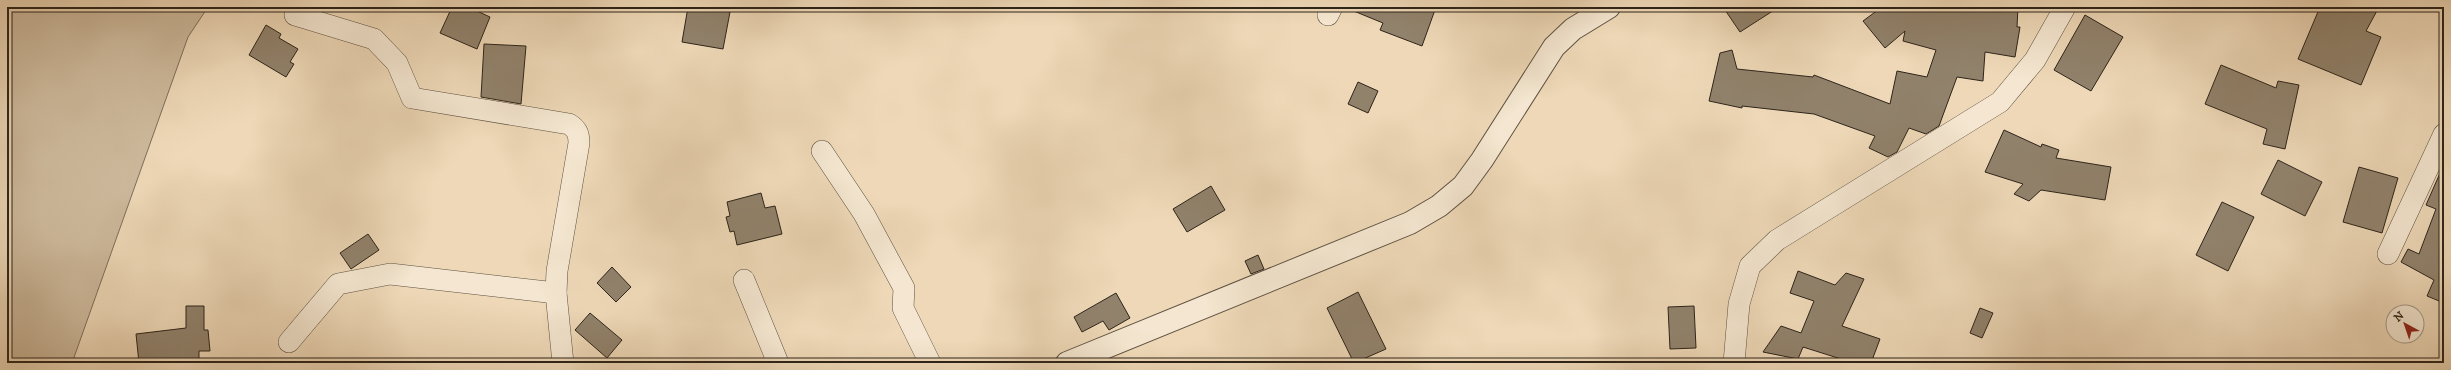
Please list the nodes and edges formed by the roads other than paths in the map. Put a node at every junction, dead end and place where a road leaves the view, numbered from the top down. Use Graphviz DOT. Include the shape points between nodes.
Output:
graph roads {
  1 [pos="1610,7"];
  2 [pos="2065,7"];
  3 [pos="295,15"];
  4 [pos="2444,134"];
  5 [pos="822,150"];
  6 [pos="2388,254"];
  7 [pos="744,280"];
  8 [pos="556,294"];
  9 [pos="289,342"];
  10 [pos="1100,357"];
  11 [pos="563,363"];
  12 [pos="778,363"];
  13 [pos="930,363"];
  14 [pos="1067,363"];
  15 [pos="1734,363"];
  1 -- 10 [label="street" via="1573,29 1554,47 1482,160 1463,186 1439,206 1410,223"];
  2 -- 15 [label="street" via="2035,60 2000,102 1777,240 1750,266 1739,304"];
  3 -- 8 [label="street" via="374,39 397,63 412,98 569,124 574,128 579,134 579,143 557,271"];
  4 -- 6 [label="street"];
  5 -- 13 [label="street" via="864,214 904,288 903,308"];
  7 -- 12 [label="street"];
  8 -- 9 [label="street" via="390,274 338,284"];
  8 -- 11 [label="street"];
  10 -- 14 [label="street"];
}
